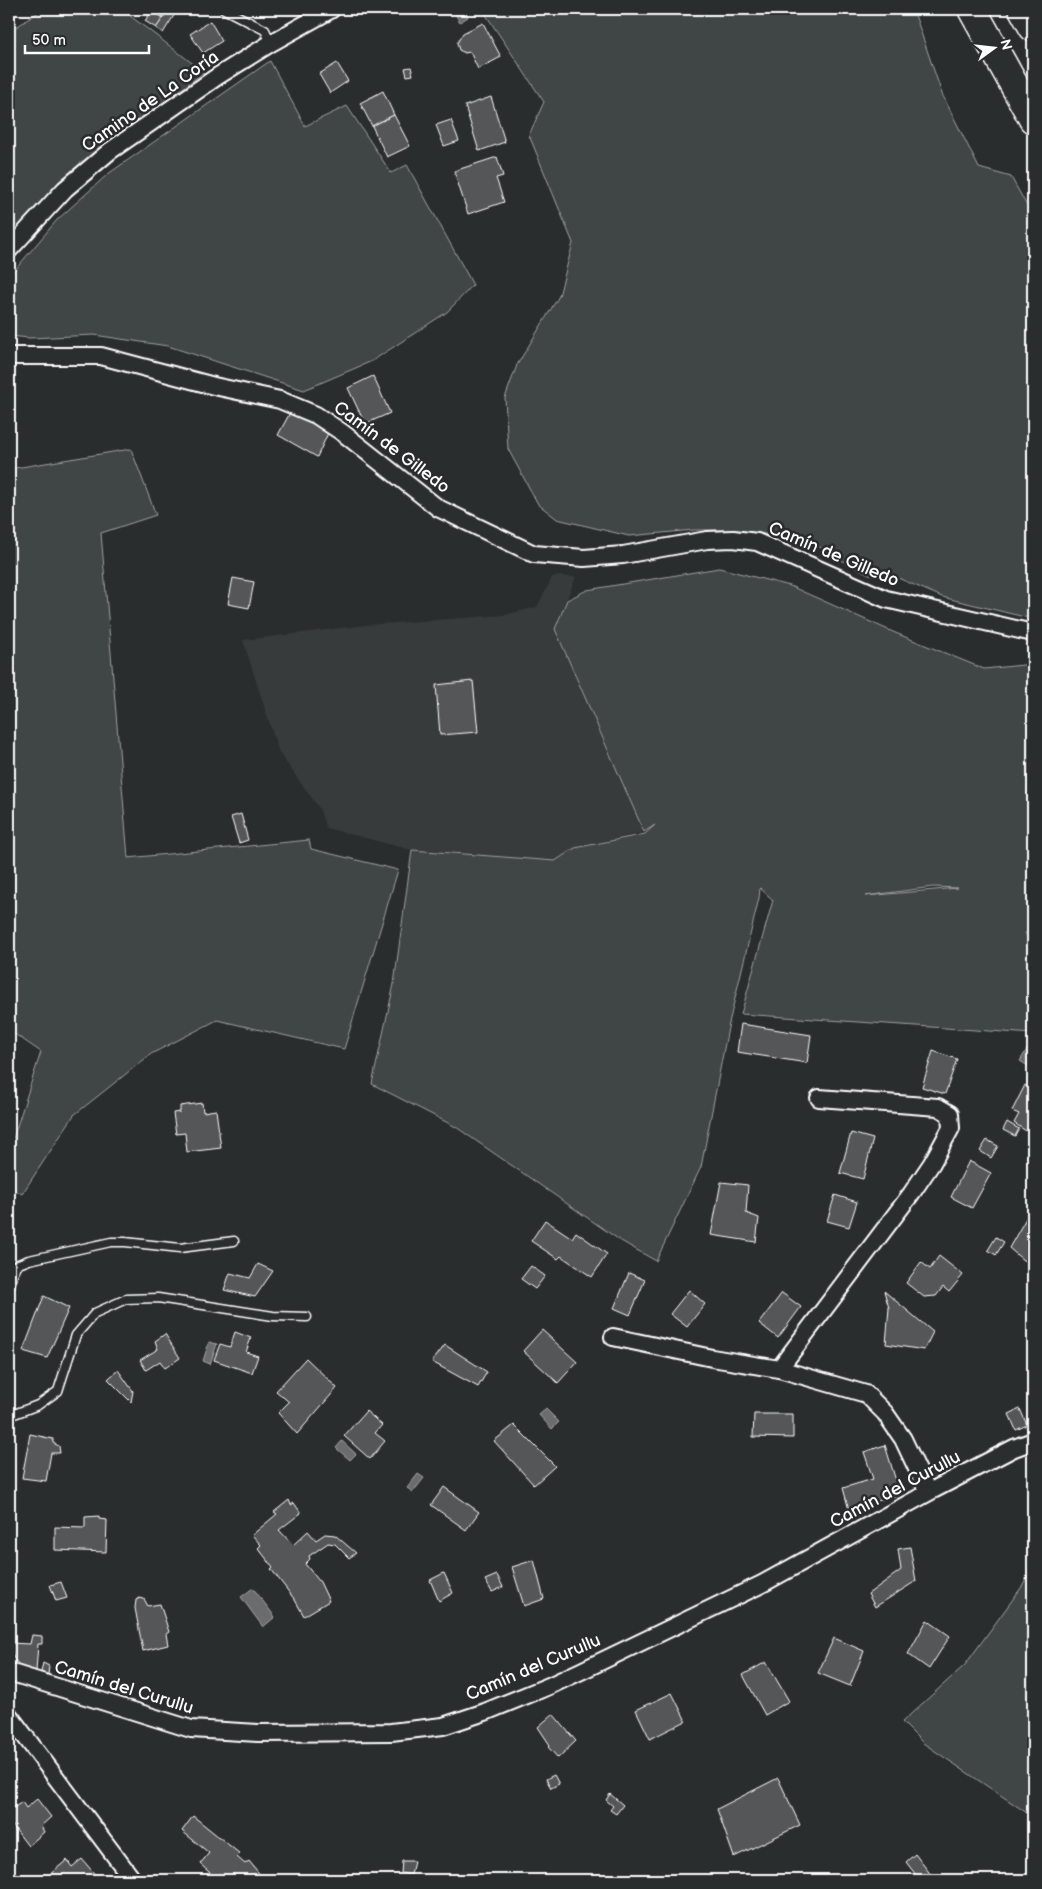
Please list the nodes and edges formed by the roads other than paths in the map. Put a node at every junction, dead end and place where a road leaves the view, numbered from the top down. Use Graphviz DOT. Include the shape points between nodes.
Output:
graph roads {
  1 [pos="224,9"];
  2 [pos="332,9"];
  3 [pos="972,9"];
  4 [pos="1023,9"];
  5 [pos="1033,27"];
  6 [pos="271,43"];
  7 [pos="1033,119"];
  8 [pos="9,250"];
  9 [pos="9,356"];
  10 [pos="1033,633"];
  11 [pos="819,1098"];
  12 [pos="234,1240"];
  13 [pos="9,1289"];
  14 [pos="306,1317"];
  15 [pos="613,1337"];
  16 [pos="779,1369"];
  17 [pos="9,1416"];
  18 [pos="1033,1441"];
  19 [pos="928,1492"];
  20 [pos="11,1674"];
  21 [pos="9,1715"];
  22 [pos="133,1880"];
  1 -- 6 [label="lane" via="265,30"];
  2 -- 6 [label="street, Camino de La Coría"];
  3 -- 7 [label="highway"];
  4 -- 5 [label="highway"];
  6 -- 8 [label="street, Camino de La Coría" via="110,150 65,189"];
  9 -- 10 [label="street, Camín de Gilledo" via="102,356 280,400 316,415 343,433 438,508 534,554 584,558 623,555 707,540 757,542 886,599"];
  11 -- 16 [label="street" via="938,1108 950,1114 951,1128 911,1194"];
  12 -- 13 [label="lane" via="180,1248 111,1242 29,1260 16,1266"];
  14 -- 17 [label="lane" via="273,1316 158,1298 126,1299 95,1313 76,1335 58,1391 38,1405"];
  15 -- 16 [label="street"];
  16 -- 19 [label="street" via="866,1394 886,1413 903,1439"];
  18 -- 19 [label="street, Camín del Curullu"];
  19 -- 20 [label="street, Camín del Curullu" via="762,1584 543,1688 443,1726 391,1732 258,1733 191,1729"];
  21 -- 22 [label="street"];
}
